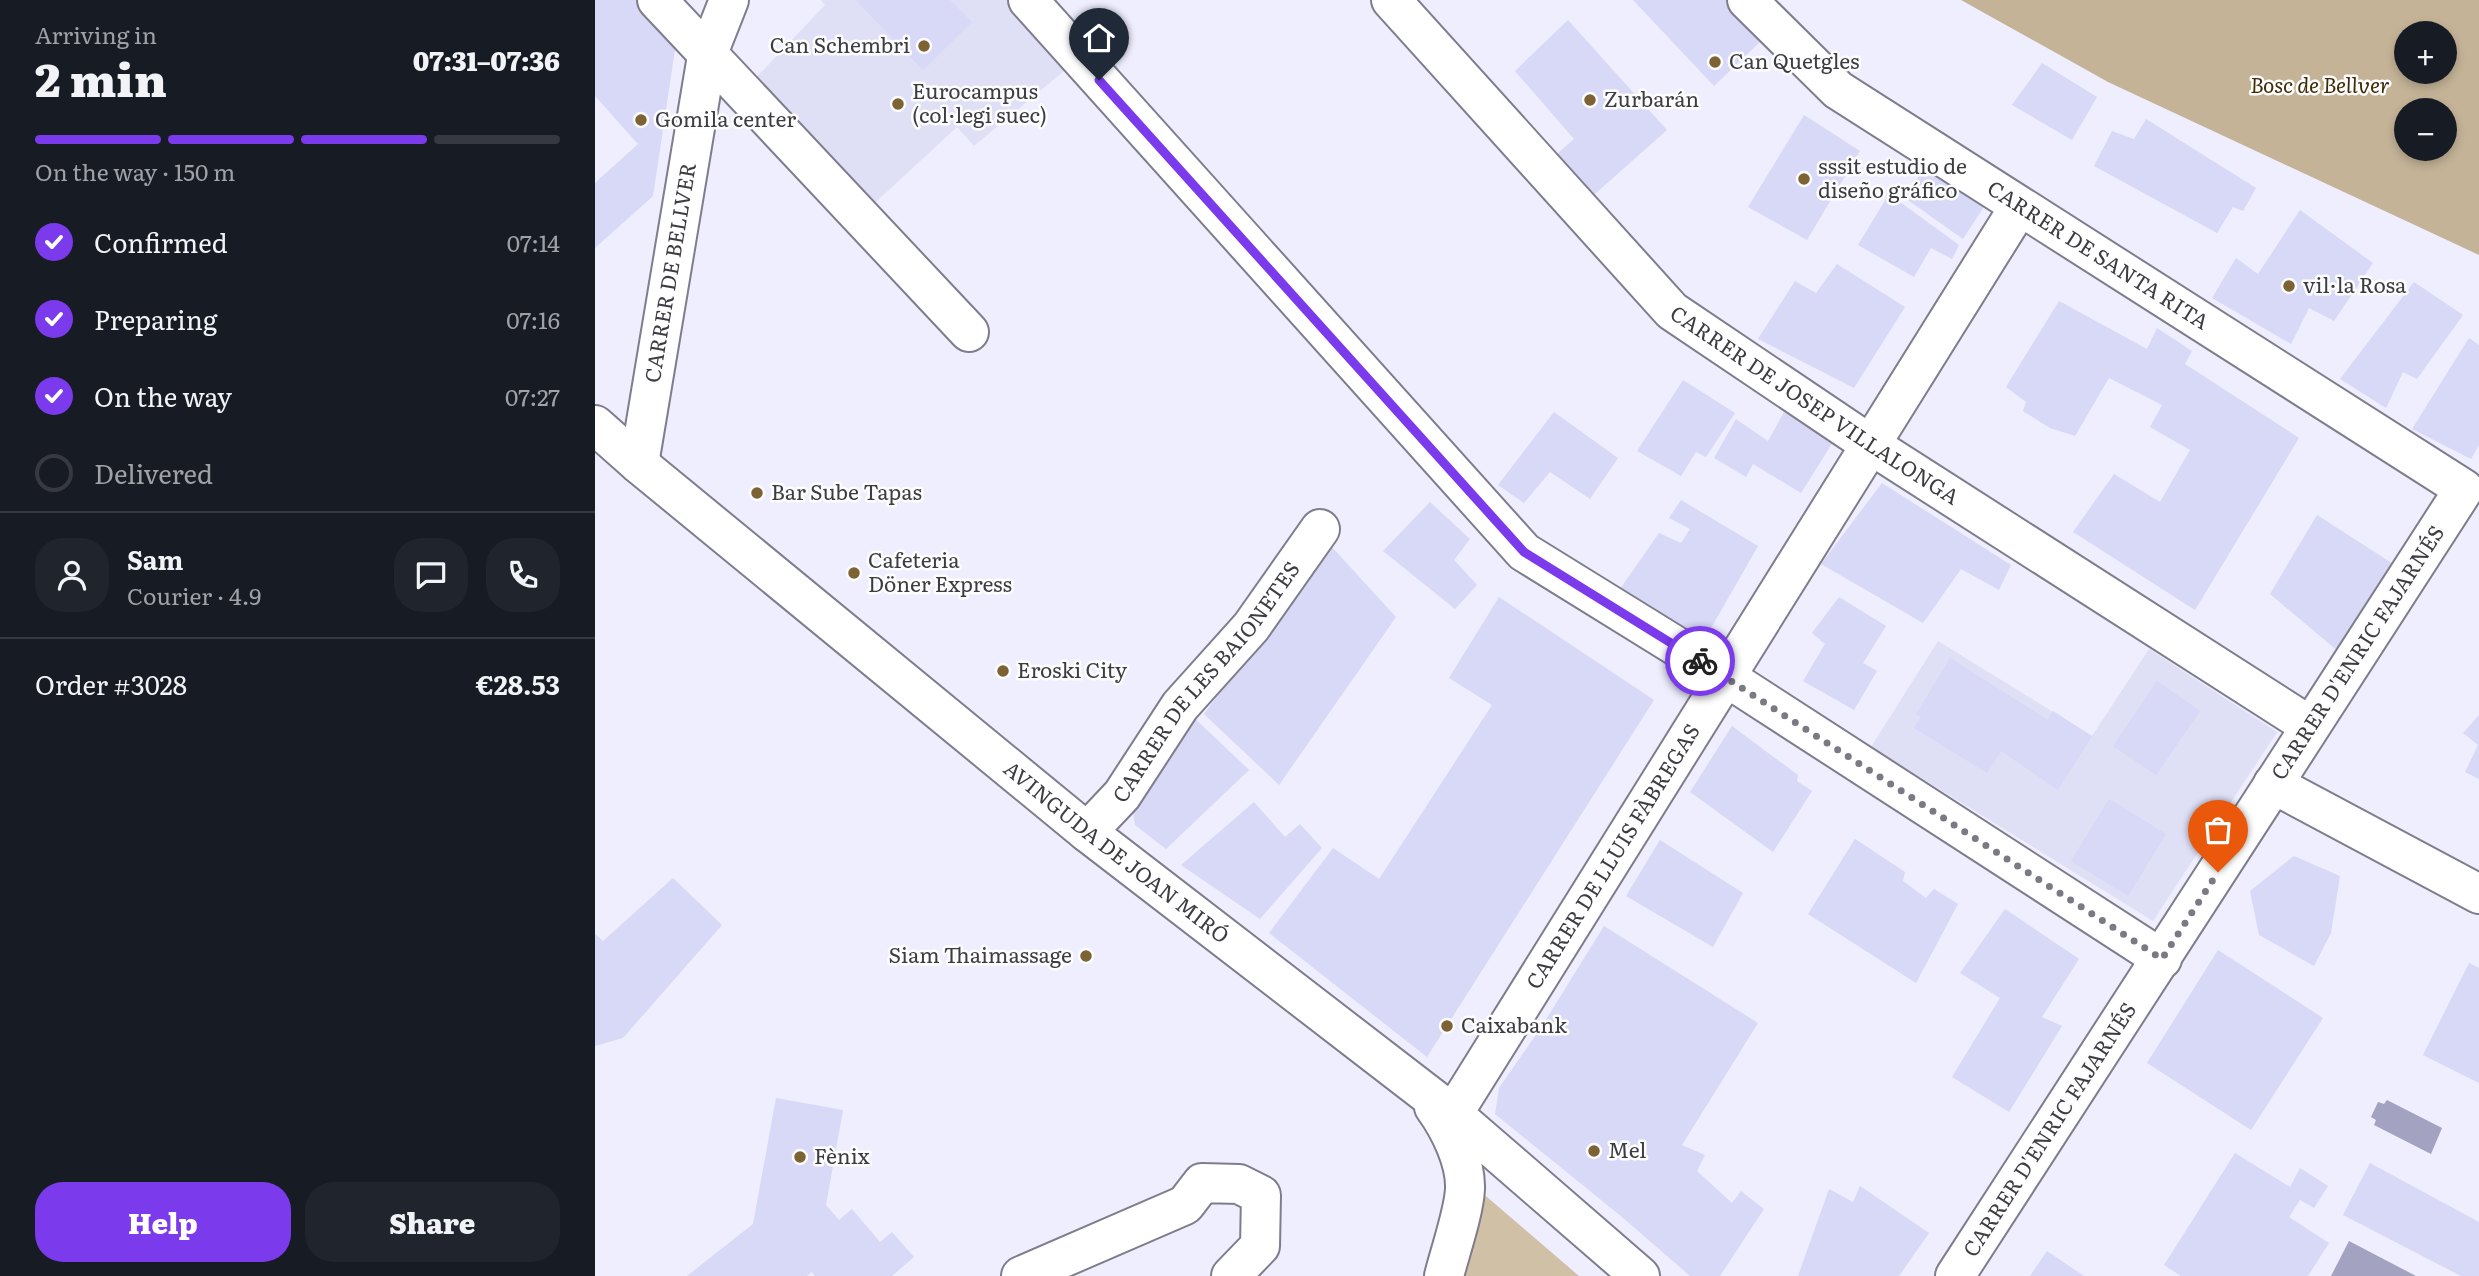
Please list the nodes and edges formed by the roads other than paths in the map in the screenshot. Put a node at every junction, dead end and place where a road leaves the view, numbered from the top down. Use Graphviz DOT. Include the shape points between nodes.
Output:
graph roads {
  1 [pos="657,0"];
  2 [pos="729,0"];
  3 [pos="1028,0"];
  4 [pos="1391,0"];
  5 [pos="1747,0"];
  6 [pos="707,56"];
  7 [pos="2019,207"];
  8 [pos="969,332"];
  9 [pos="595,425"];
  10 [pos="1871,444"];
  11 [pos="639,464"];
  12 [pos="2464,489"];
  13 [pos="1320,529"];
  14 [pos="1726,677"];
  15 [pos="2310,726"];
  16 [pos="2273,785"];
  17 [pos="1087,832"];
  18 [pos="2479,894"];
  19 [pos="2162,959"];
  20 [pos="1439,1104"];
  21 [pos="1021,1276"];
  22 [pos="1231,1276"];
  23 [pos="1444,1276"];
  24 [pos="1640,1276"];
  25 [pos="1955,1276"];
  1 -- 6 [label="street"];
  2 -- 6 [label="street, CARRER DE BELLVER"];
  3 -- 14 [label="street" via="1524,552"];
  4 -- 10 [label="street, CARRER DE JOSEP VILLALONGA" via="1672,311"];
  5 -- 7 [label="street, CARRER DE SANTA RITA" via="1838,90"];
  6 -- 8 [label="street"];
  6 -- 11 [label="street, CARRER DE BELLVER"];
  7 -- 10 [label="street, CARRER DE LLUIS FÀBREGAS"];
  7 -- 12 [label="street, CARRER DE SANTA RITA"];
  9 -- 11 [label="street, AVINGUDA DE JOAN MIRÓ"];
  10 -- 14 [label="street, CARRER DE LLUIS FÀBREGAS"];
  10 -- 15 [label="street, CARRER DE JOSEP VILLALONGA"];
  11 -- 17 [label="street, AVINGUDA DE JOAN MIRÓ"];
  12 -- 15 [label="street, CARRER D'ENRIC FAJARNÉS"];
  13 -- 17 [label="street, CARRER DE LES BAIONETES" via="1251,626 1180,706 1122,795"];
  14 -- 19 [label="street"];
  14 -- 20 [label="street, CARRER DE LLUIS FÀBREGAS"];
  15 -- 16 [label="street, CARRER D'ENRIC FAJARNÉS"];
  16 -- 18 [label="street"];
  16 -- 19 [label="street, CARRER D'ENRIC FAJARNÉS"];
  17 -- 20 [label="street, AVINGUDA DE JOAN MIRÓ"];
  19 -- 25 [label="street, CARRER D'ENRIC FAJARNÉS"];
  20 -- 23 [label="street" via="1463,1170 1465,1191"];
  20 -- 24 [label="street, AVINGUDA DE JOAN MIRÓ"];
  21 -- 22 [label="street" via="1185,1205 1202,1183 1240,1184 1261,1195 1260,1246"];
}
